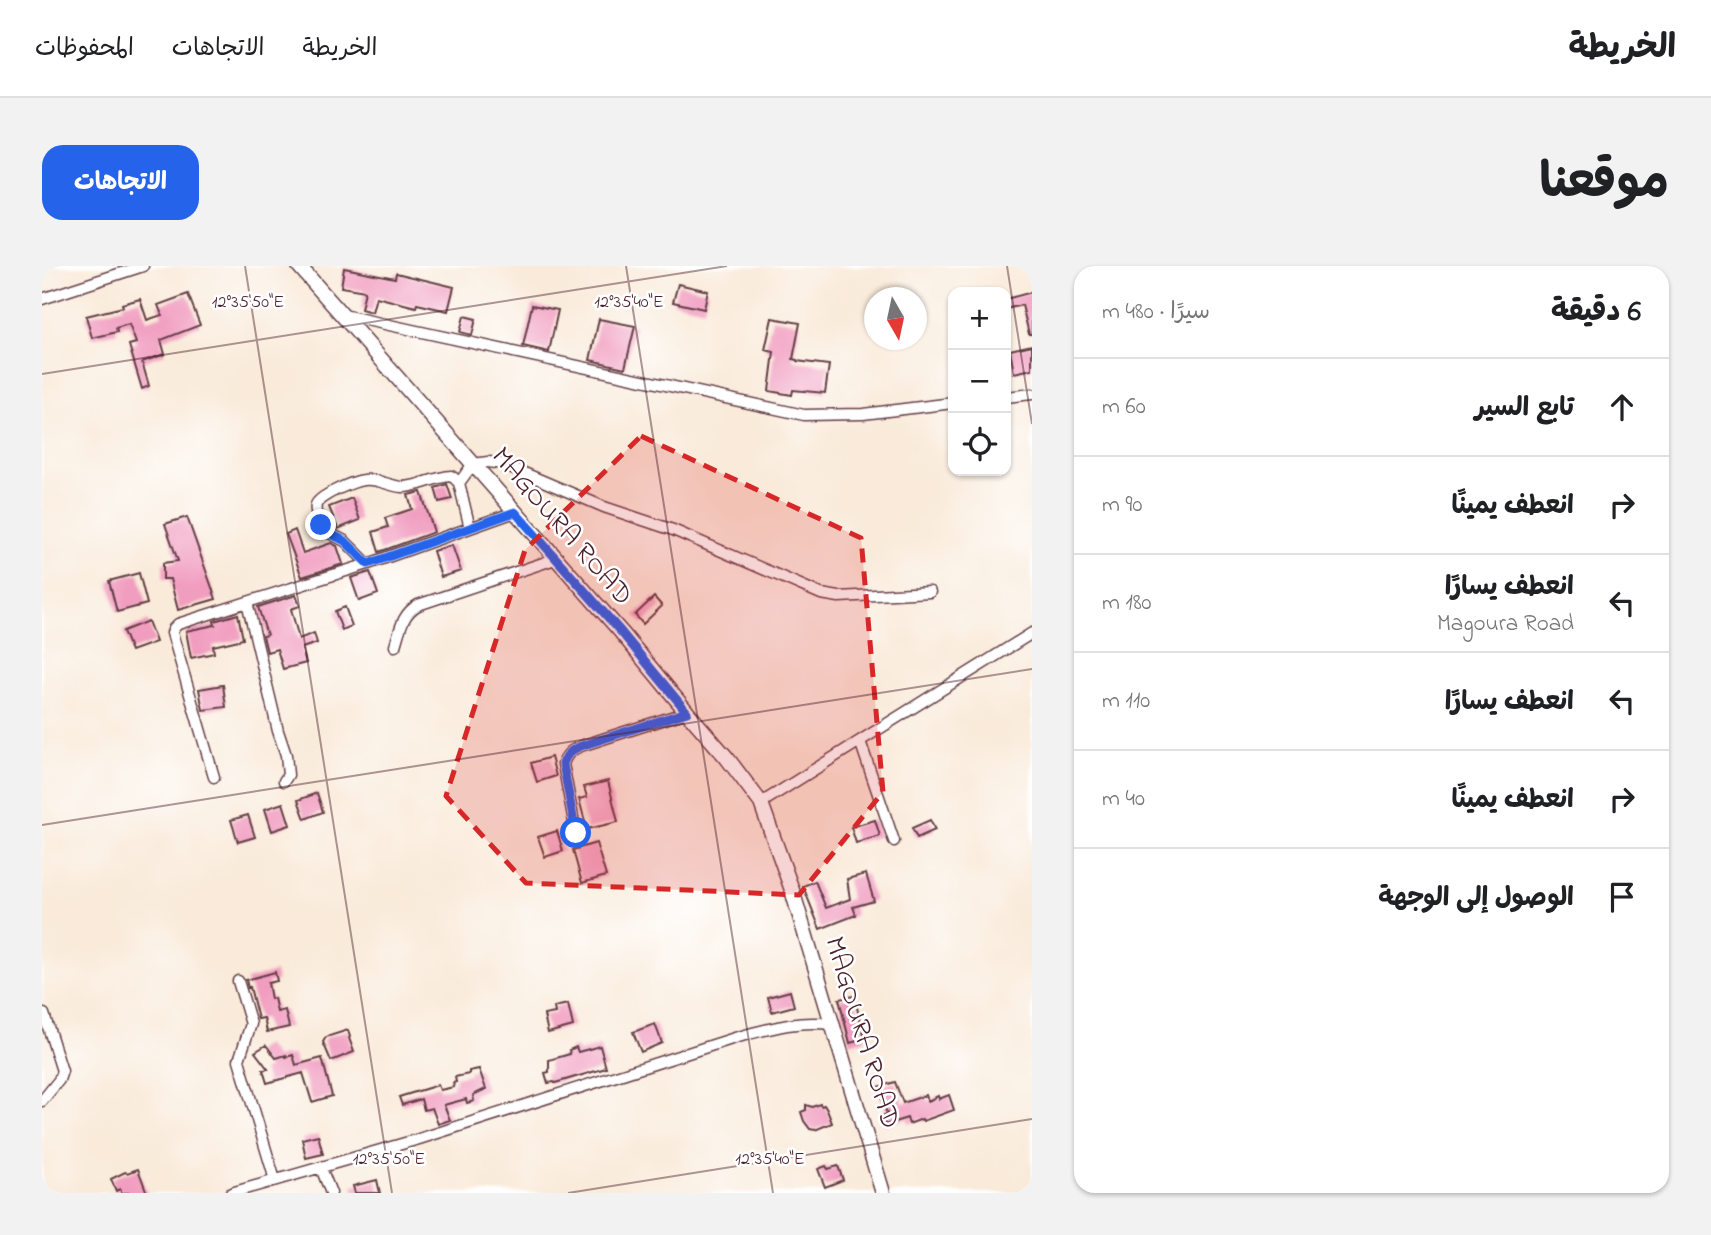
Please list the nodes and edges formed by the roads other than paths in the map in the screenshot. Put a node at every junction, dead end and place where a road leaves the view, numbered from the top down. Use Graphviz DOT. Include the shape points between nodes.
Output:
graph roads {
  1 [pos="144,266"];
  2 [pos="299,266"];
  3 [pos="42,299"];
  4 [pos="343,315"];
  5 [pos="1032,394"];
  6 [pos="1011,396"];
  7 [pos="948,404"];
  8 [pos="473,464"];
  9 [pos="459,484"];
  10 [pos="515,512"];
  11 [pos="470,528"];
  12 [pos="555,559"];
  13 [pos="368,564"];
  14 [pos="930,592"];
  15 [pos="247,602"];
  16 [pos="1032,633"];
  17 [pos="395,646"];
  18 [pos="687,712"];
  19 [pos="860,741"];
  20 [pos="214,777"];
  21 [pos="284,782"];
  22 [pos="761,803"];
  23 [pos="576,833"];
  24 [pos="894,841"];
  25 [pos="239,981"];
  26 [pos="44,1014"];
  27 [pos="832,1024"];
  28 [pos="42,1101"];
  29 [pos="321,1168"];
  30 [pos="275,1180"];
  31 [pos="230,1193"];
  32 [pos="331,1193"];
  33 [pos="883,1193"];
  1 -- 3 [label="street"];
  2 -- 4 [label="street, MAGOURA ROAD"];
  4 -- 7 [label="street" via="804,415 863,414"];
  4 -- 8 [label="street, MAGOURA ROAD"];
  5 -- 6 [label="street"];
  8 -- 9 [label="street"];
  8 -- 10 [label="street, MAGOURA ROAD"];
  8 -- 14 [label="street" via="503,464 821,594"];
  9 -- 11 [label="street"];
  9 -- 13 [label="street" via="451,477 403,487 363,480 320,499 316,509 325,531 345,541"];
  10 -- 11 [label="street"];
  10 -- 12 [label="street, MAGOURA ROAD"];
  11 -- 13 [label="street"];
  12 -- 17 [label="street" via="409,610"];
  12 -- 18 [label="street, MAGOURA ROAD"];
  13 -- 15 [label="street"];
  15 -- 20 [label="street" via="178,624 172,633"];
  15 -- 21 [label="street" via="286,755"];
  16 -- 19 [label="street"];
  18 -- 22 [label="street, MAGOURA ROAD"];
  18 -- 23 [label="street" via="567,754 563,764"];
  19 -- 22 [label="street"];
  19 -- 24 [label="street"];
  22 -- 27 [label="street, MAGOURA ROAD"];
  25 -- 30 [label="street" via="251,1024 239,1060"];
  26 -- 28 [label="street" via="62,1071"];
  27 -- 29 [label="street" via="791,1023 738,1037"];
  27 -- 33 [label="street, MAGOURA ROAD"];
  29 -- 30 [label="street"];
  29 -- 32 [label="street"];
  30 -- 31 [label="street"];
}
